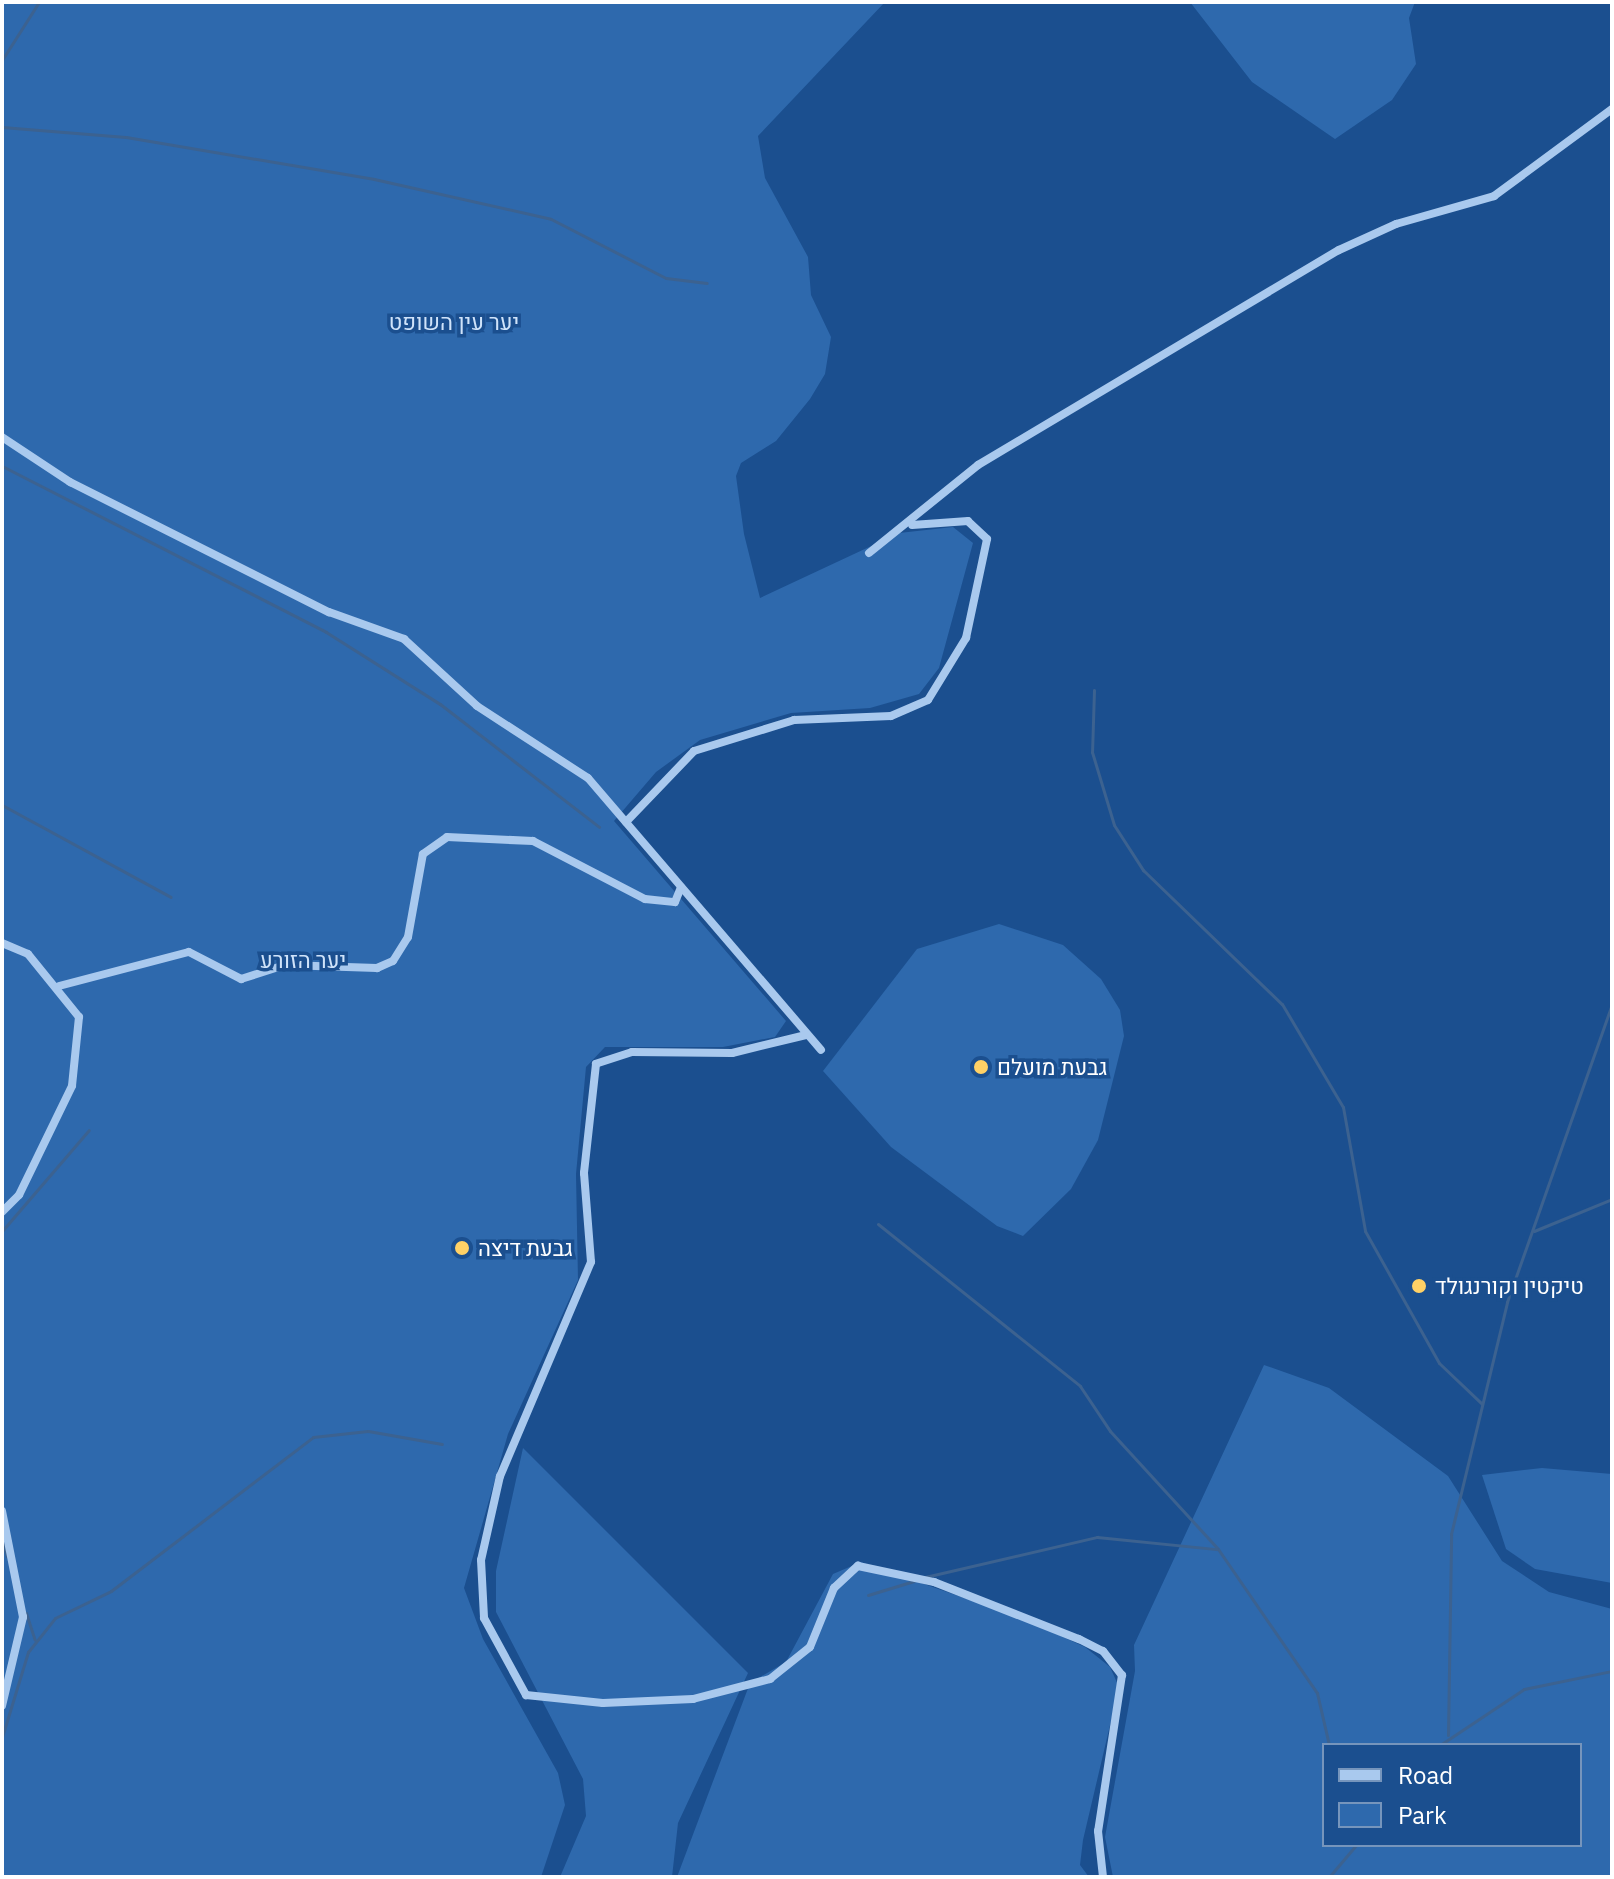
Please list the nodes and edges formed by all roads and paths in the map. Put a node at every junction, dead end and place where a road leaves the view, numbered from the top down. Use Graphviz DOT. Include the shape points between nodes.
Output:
graph roads {
  1 [pos="1612,109"];
  2 [pos="2,437"];
  3 [pos="912,525"];
  4 [pos="869,553"];
  5 [pos="626,822"];
  6 [pos="681,887"];
  7 [pos="2,943"];
  8 [pos="59,986"];
  9 [pos="806,1035"];
  10 [pos="821,1050"];
  11 [pos="2,1212"];
  12 [pos="2,1511"];
  13 [pos="2,1706"];
  14 [pos="1103,1877"];
  1 -- 3 [label="street" via="1494,196 1396,224 1339,250 978,465"];
  2 -- 5 [label="street" via="70,482 329,612 404,639 477,706 588,778"];
  3 -- 4 [label="street"];
  3 -- 5 [label="street" via="968,521 987,539 969,630 928,700 891,716 794,720 694,751"];
  5 -- 6 [label="street"];
  6 -- 8 [label="street" via="675,902 645,899 533,841 447,837 423,854 405,943 393,961 377,968 285,965 241,979 189,952"];
  6 -- 9 [label="street"];
  7 -- 8 [label="street" via="17,944 34,970"];
  8 -- 11 [label="street" via="79,1017 72,1086 19,1195"];
  9 -- 10 [label="street"];
  9 -- 14 [label="street" via="732,1053 632,1052 596,1064 584,1173 591,1262 500,1476 481,1560 484,1618 526,1695 603,1703 693,1699 770,1679 810,1647 834,1588 858,1566 934,1582 1079,1639 1103,1651 1122,1675 1098,1831"];
  12 -- 13 [label="street" via="23,1617"];
}
